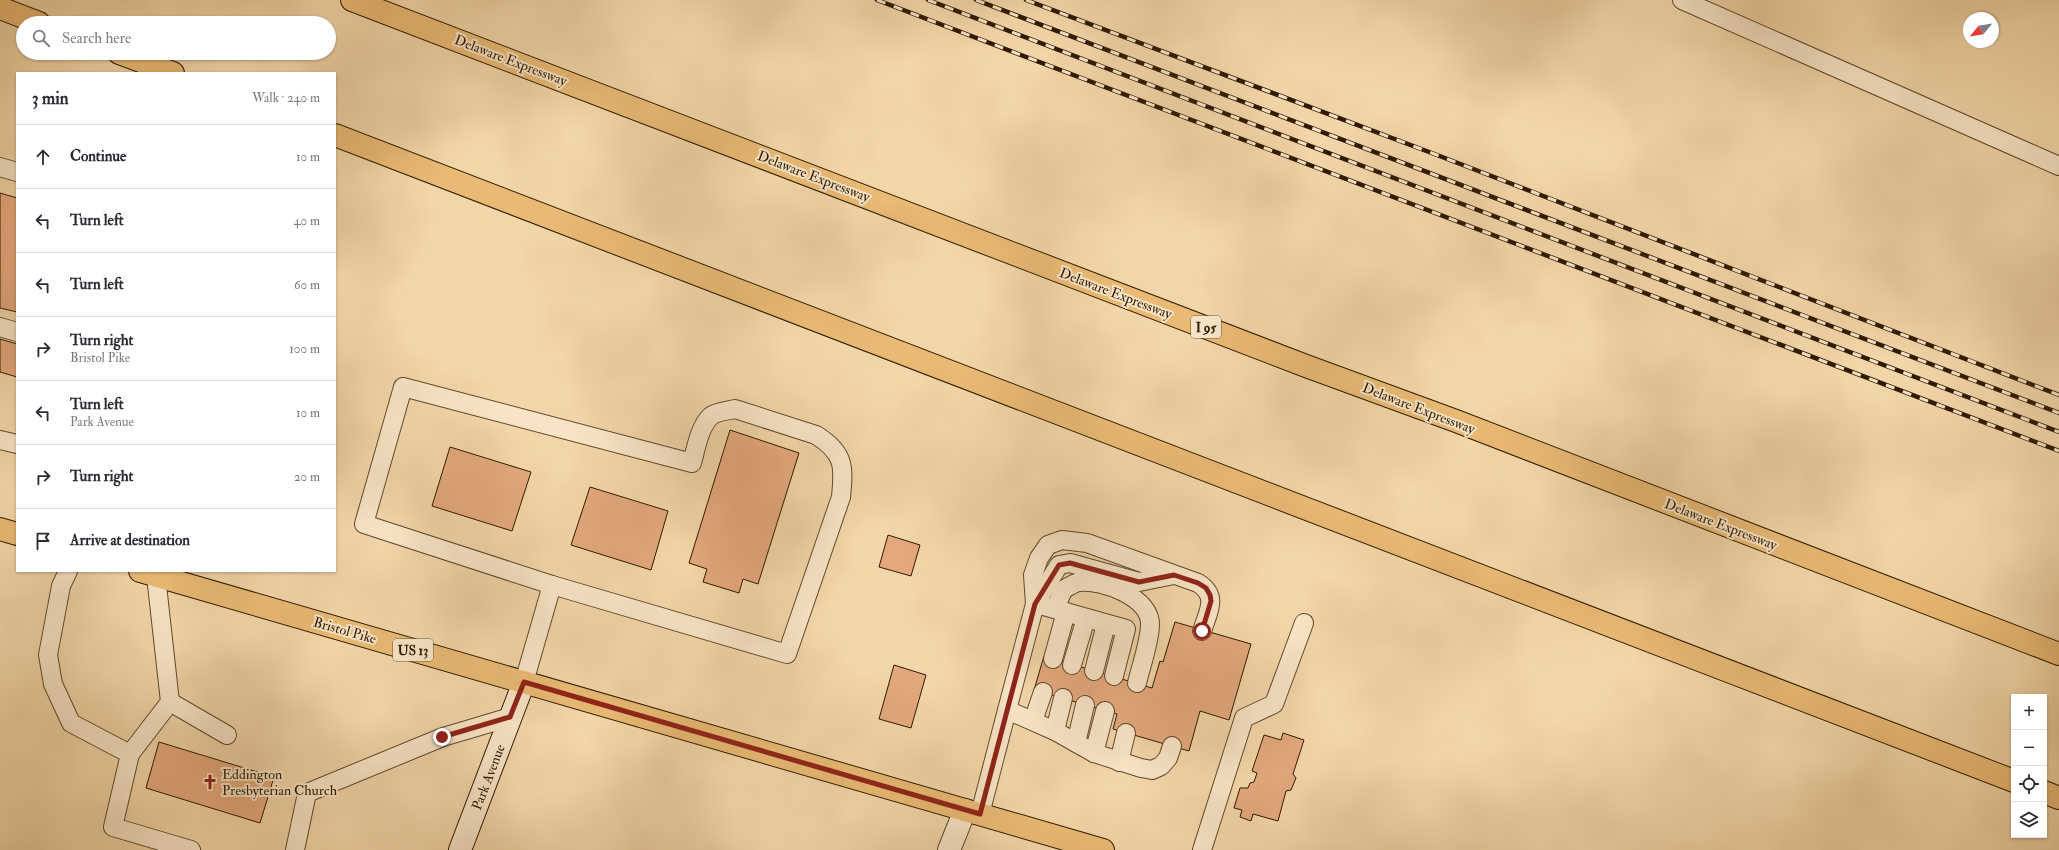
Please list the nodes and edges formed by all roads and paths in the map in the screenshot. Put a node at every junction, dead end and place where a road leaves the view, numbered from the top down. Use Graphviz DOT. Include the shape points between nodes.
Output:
graph roads {
  1 [pos="352,0"];
  2 [pos="1682,0"];
  3 [pos="0,8"];
  4 [pos="21,16"];
  5 [pos="138,60"];
  6 [pos="170,72"];
  7 [pos="336,135"];
  8 [pos="2059,166"];
  9 [pos="0,167"];
  10 [pos="16,172"];
  11 [pos="0,328"];
  12 [pos="16,332"];
  13 [pos="0,440"];
  14 [pos="16,444"];
  15 [pos="0,529"];
  16 [pos="16,534"];
  17 [pos="68,572"];
  18 [pos="148,573"];
  19 [pos="1174,575"];
  20 [pos="552,584"];
  21 [pos="1035,604"];
  22 [pos="1061,611"];
  23 [pos="1086,618"];
  24 [pos="1304,623"];
  25 [pos="1106,624"];
  26 [pos="1202,631"];
  27 [pos="2059,654"];
  28 [pos="1053,659"];
  29 [pos="1072,665"];
  30 [pos="1094,671"];
  31 [pos="1114,676"];
  32 [pos="524,682"];
  33 [pos="1137,683"];
  34 [pos="1043,692"];
  35 [pos="1063,698"];
  36 [pos="170,702"];
  37 [pos="1085,705"];
  38 [pos="1007,710"];
  39 [pos="1105,711"];
  40 [pos="510,717"];
  41 [pos="1033,721"];
  42 [pos="1055,731"];
  43 [pos="1126,733"];
  44 [pos="227,735"];
  45 [pos="1076,743"];
  46 [pos="1172,746"];
  47 [pos="130,754"];
  48 [pos="1094,754"];
  49 [pos="1119,762"];
  50 [pos="2011,780"];
  51 [pos="2047,793"];
  52 [pos="2059,798"];
  53 [pos="972,812"];
  54 [pos="191,850"];
  55 [pos="295,850"];
  56 [pos="460,850"];
  57 [pos="949,850"];
  58 [pos="1100,850"];
  59 [pos="1202,850"];
  1 -- 27 [label="main road, Delaware Expressway / I 95"];
  2 -- 8 [label="lane"];
  3 -- 4 [label="main road"];
  5 -- 6 [label="main road"];
  7 -- 50 [label="main road"];
  9 -- 10 [label="lane"];
  11 -- 12 [label="lane"];
  13 -- 14 [label="lane"];
  15 -- 16 [label="main road"];
  17 -- 47 [label="lane" via="62,586 48,655 53,684 71,723"];
  18 -- 32 [label="main road, Bristol Pike / US 13"];
  18 -- 36 [label="lane"];
  19 -- 21 [label="lane" via="1139,582 1070,563 1059,565"];
  19 -- 21 [label="lane" via="1087,543 1062,540 1048,545 1039,558 1033,575"];
  19 -- 26 [label="lane" via="1198,583 1206,588 1210,595 1211,601"];
  20 -- 20 [label="lane" via="364,524 403,387 692,463 703,428 711,416 735,409 816,435 839,456 844,470 841,497 787,654"];
  20 -- 32 [label="lane"];
  21 -- 22 [label="lane"];
  21 -- 38 [label="lane"];
  22 -- 23 [label="lane"];
  22 -- 28 [label="lane"];
  22 -- 33 [label="lane" via="1063,590 1078,582 1099,583 1137,599 1145,608 1150,625"];
  23 -- 25 [label="lane"];
  23 -- 29 [label="lane"];
  24 -- 59 [label="lane" via="1274,704 1244,718"];
  25 -- 30 [label="lane"];
  25 -- 31 [label="lane" via="1126,629"];
  32 -- 40 [label="street, Park Avenue"];
  32 -- 53 [label="main road, Bristol Pike / US 13"];
  34 -- 41 [label="lane"];
  35 -- 42 [label="lane"];
  36 -- 44 [label="lane"];
  36 -- 47 [label="lane"];
  37 -- 45 [label="lane"];
  38 -- 41 [label="lane"];
  38 -- 53 [label="lane"];
  39 -- 48 [label="lane"];
  40 -- 55 [label="lane" via="442,737 307,793"];
  40 -- 56 [label="street, Park Avenue"];
  41 -- 42 [label="lane"];
  42 -- 45 [label="lane"];
  43 -- 49 [label="lane"];
  45 -- 48 [label="lane"];
  46 -- 49 [label="lane" via="1168,758 1161,766 1152,770"];
  47 -- 54 [label="lane" via="113,827"];
  48 -- 49 [label="lane"];
  51 -- 52 [label="main road"];
  53 -- 57 [label="street"];
  53 -- 58 [label="main road, Bristol Pike / US 13"];
}
